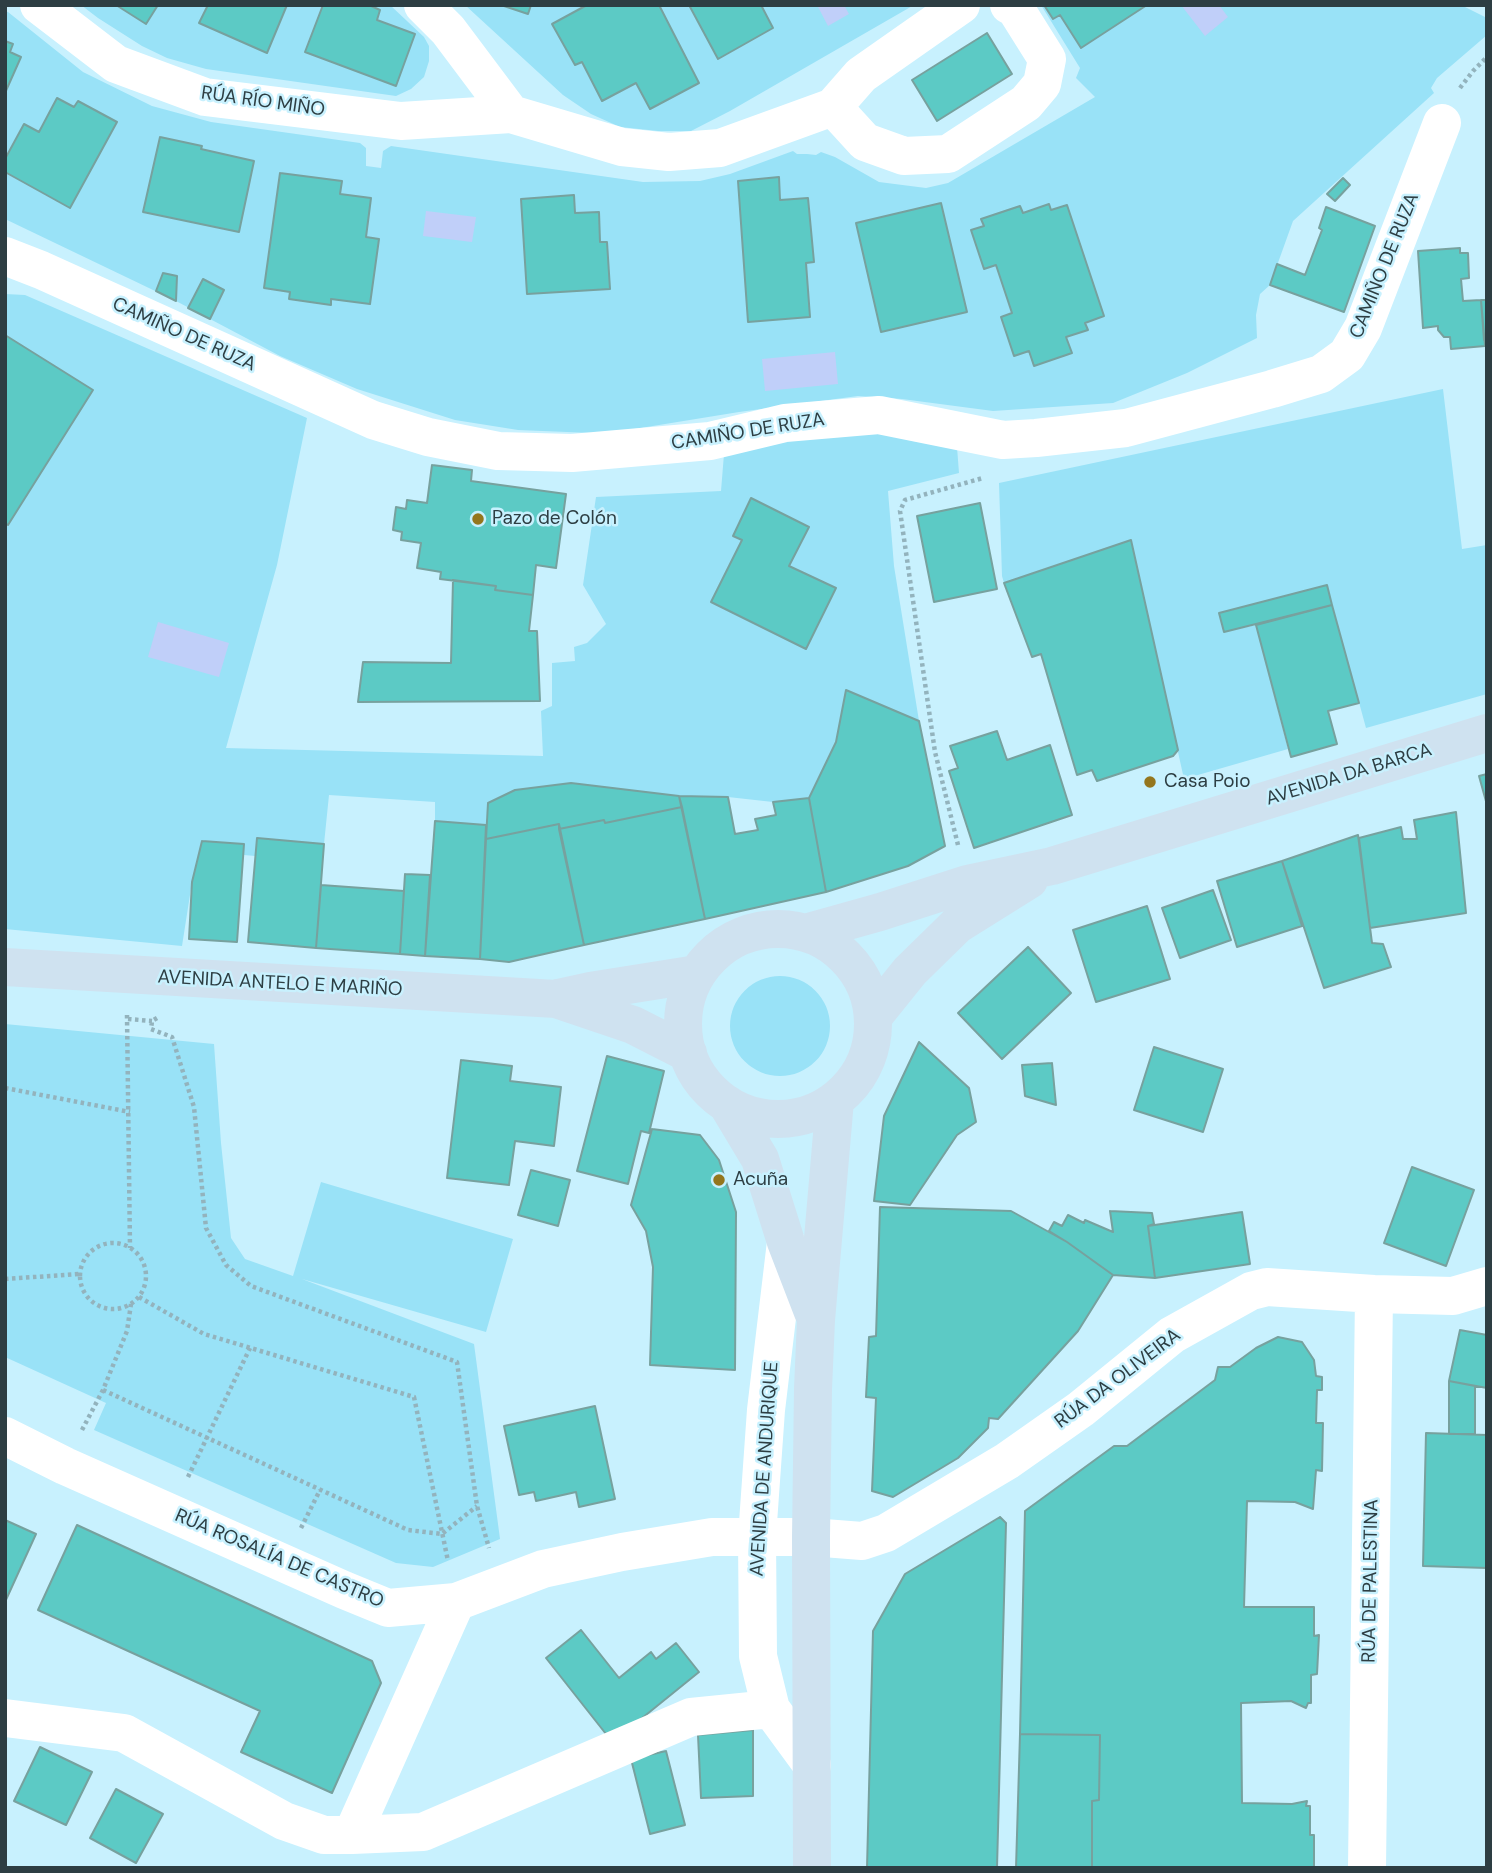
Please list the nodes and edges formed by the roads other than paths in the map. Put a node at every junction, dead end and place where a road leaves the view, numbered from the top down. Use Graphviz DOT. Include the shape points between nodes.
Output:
graph roads {
  1 [pos="39,5"];
  2 [pos="423,5"];
  3 [pos="961,5"];
  4 [pos="1009,5"];
  5 [pos="833,107"];
  6 [pos="510,114"];
  7 [pos="1442,123"];
  8 [pos="5,256"];
  9 [pos="1487,733"];
  10 [pos="1052,866"];
  11 [pos="805,933"];
  12 [pos="5,967"];
  13 [pos="697,974"];
  14 [pos="556,999"];
  15 [pos="873,1017"];
  16 [pos="688,1053"];
  17 [pos="835,1100"];
  18 [pos="727,1104"];
  19 [pos="786,1242"];
  20 [pos="1487,1286"];
  21 [pos="1374,1294"];
  22 [pos="816,1320"];
  23 [pos="5,1436"];
  24 [pos="811,1537"];
  25 [pos="757,1538"];
  26 [pos="456,1602"];
  27 [pos="771,1709"];
  28 [pos="5,1719"];
  29 [pos="812,1765"];
  30 [pos="352,1835"];
  31 [pos="812,1868"];
  32 [pos="1367,1868"];
  1 -- 6 [label="street, RÚA RÍO MIÑO" via="116,64 205,97 401,121"];
  2 -- 6 [label="street" via="448,30"];
  3 -- 5 [label="street" via="861,75"];
  4 -- 5 [label="street" via="1047,59 1042,84 1026,103 948,154 904,156 865,142"];
  5 -- 6 [label="street" via="720,148 668,152 622,147"];
  7 -- 8 [label="street, CAMIÑO DE RUZA" via="1363,328 1347,355 1321,374 1126,428 1003,440 879,415 785,423 710,441 572,453 498,451 373,420"];
  9 -- 10 [label="main road, AVENIDA DA BARCA"];
  10 -- 11 [label="main road" via="967,884"];
  10 -- 15 [label="main road" via="957,925 910,971"];
  11 -- 13 [label="main road" via="756,931 733,940"];
  11 -- 15 [label="main road" via="826,942 859,973"];
  12 -- 14 [label="main road, AVENIDA ANTELO E MARIÑO"];
  13 -- 14 [label="main road, AVENIDA ANTELO E MARIÑO"];
  13 -- 16 [label="main road" via="684,1013"];
  14 -- 16 [label="main road, AVENIDA ANTELO E MARIÑO" via="633,1025"];
  15 -- 17 [label="main road" via="864,1063"];
  16 -- 18 [label="main road" via="696,1073"];
  17 -- 18 [label="main road" via="816,1112 770,1119"];
  17 -- 22 [label="main road"];
  18 -- 19 [label="main road" via="760,1159"];
  19 -- 22 [label="main road"];
  19 -- 25 [label="street, AVENIDA DE ANDURIQUE" via="766,1410"];
  20 -- 21 [label="street, RÚA DA OLIVEIRA" via="1453,1296"];
  21 -- 24 [label="street, RÚA DA OLIVEIRA" via="1268,1287 1251,1292 1172,1335 1081,1409 1007,1461 886,1532 862,1541"];
  21 -- 32 [label="street, RÚA DE PALESTINA"];
  22 -- 24 [label="main road"];
  23 -- 26 [label="street, RÚA ROSALÍA DE CASTRO" via="388,1608"];
  24 -- 25 [label="street, RÚA ROSALÍA DE CASTRO"];
  24 -- 29 [label="main road"];
  25 -- 26 [label="street, RÚA ROSALÍA DE CASTRO" via="712,1537 622,1552 543,1569"];
  25 -- 27 [label="street, AVENIDA DE ANDURIQUE" via="758,1656"];
  26 -- 30 [label="street"];
  27 -- 29 [label="street, AVENIDA DE ANDURIQUE"];
  27 -- 30 [label="street" via="691,1717 423,1832"];
  28 -- 30 [label="street" via="124,1732 284,1821 324,1835"];
  29 -- 31 [label="main road"];
}
